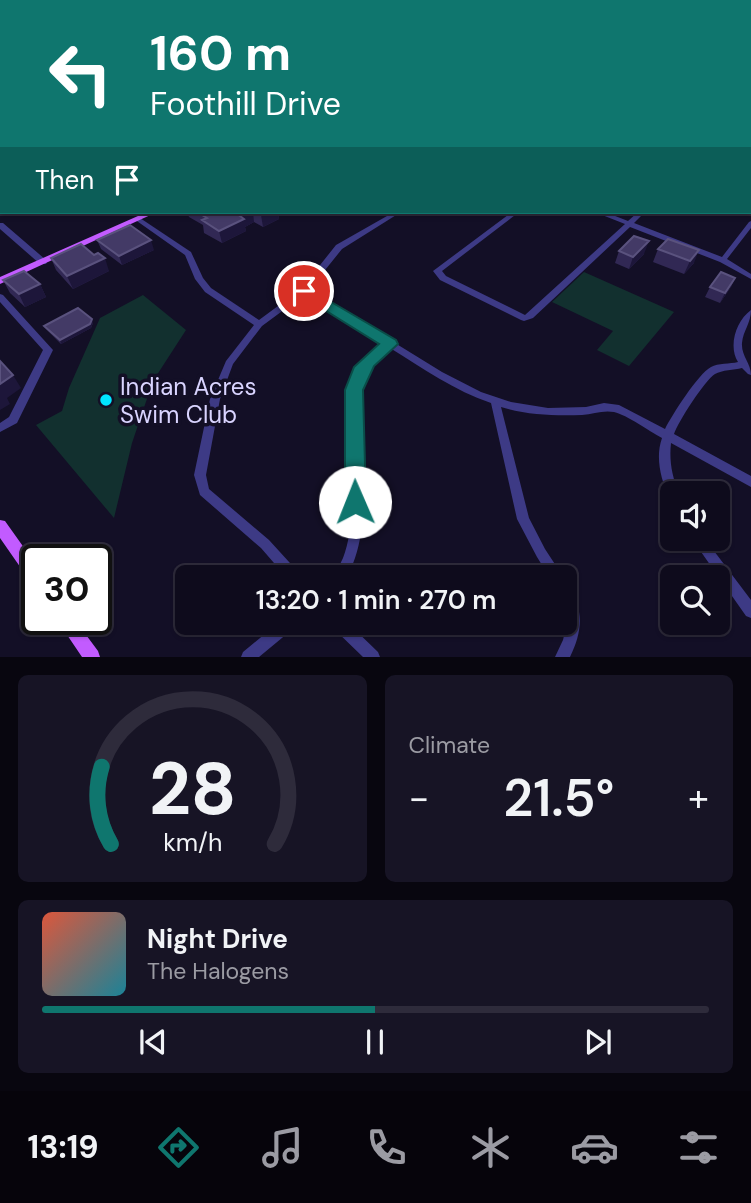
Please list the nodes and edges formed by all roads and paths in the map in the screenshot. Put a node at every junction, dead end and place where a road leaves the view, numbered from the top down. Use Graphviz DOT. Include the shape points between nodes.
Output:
graph roads {
  1 [pos="163,0"];
  2 [pos="171,0"];
  3 [pos="149,214"];
  4 [pos="395,214"];
  5 [pos="513,214"];
  6 [pos="604,214"];
  7 [pos="640,214"];
  8 [pos="138,219"];
  9 [pos="629,223"];
  10 [pos="751,223"];
  11 [pos="0,225"];
  12 [pos="723,260"];
  13 [pos="43,262"];
  14 [pos="751,277"];
  15 [pos="0,281"];
  16 [pos="304,291"];
  17 [pos="0,297"];
  18 [pos="751,313"];
  19 [pos="259,324"];
  20 [pos="390,344"];
  21 [pos="747,369"];
  22 [pos="495,401"];
  23 [pos="0,428"];
  24 [pos="666,434"];
  25 [pos="670,481"];
  26 [pos="751,482"];
  27 [pos="0,526"];
  28 [pos="707,551"];
  29 [pos="21,556"];
  30 [pos="284,565"];
  31 [pos="345,565"];
  32 [pos="549,565"];
  33 [pos="751,611"];
  34 [pos="76,635"];
  35 [pos="275,635"];
  36 [pos="350,635"];
  37 [pos="572,635"];
  38 [pos="92,657"];
  39 [pos="248,657"];
  40 [pos="373,657"];
  41 [pos="562,657"];
  1 -- 2 [label="street"];
  3 -- 8 [label="main road"];
  4 -- 16 [label="street" via="340,247"];
  5 -- 9 [label="street" via="437,272 526,318"];
  6 -- 9 [label="street"];
  7 -- 9 [label="street"];
  8 -- 13 [label="main road"];
  8 -- 19 [label="street" via="188,254 208,290"];
  9 -- 12 [label="street"];
  10 -- 12 [label="street"];
  11 -- 13 [label="street"];
  12 -- 14 [label="street"];
  13 -- 15 [label="main road"];
  16 -- 19 [label="street"];
  16 -- 20 [label="street"];
  17 -- 23 [label="street" via="48,350 13,420"];
  18 -- 21 [label="street" via="736,338"];
  19 -- 30 [label="street" via="222,379 201,486 208,498"];
  20 -- 22 [label="street" via="467,390"];
  20 -- 31 [label="street" via="360,372 354,390 355,527"];
  21 -- 24 [label="street" via="710,372"];
  22 -- 24 [label="street" via="548,412 612,407"];
  22 -- 32 [label="street" via="523,519"];
  24 -- 25 [label="street" via="663,456"];
  24 -- 26 [label="street"];
  27 -- 29 [label="main road"];
  28 -- 33 [label="street"];
  34 -- 38 [label="main road"];
  35 -- 39 [label="street"];
  36 -- 40 [label="street"];
  37 -- 41 [label="street"];
}
